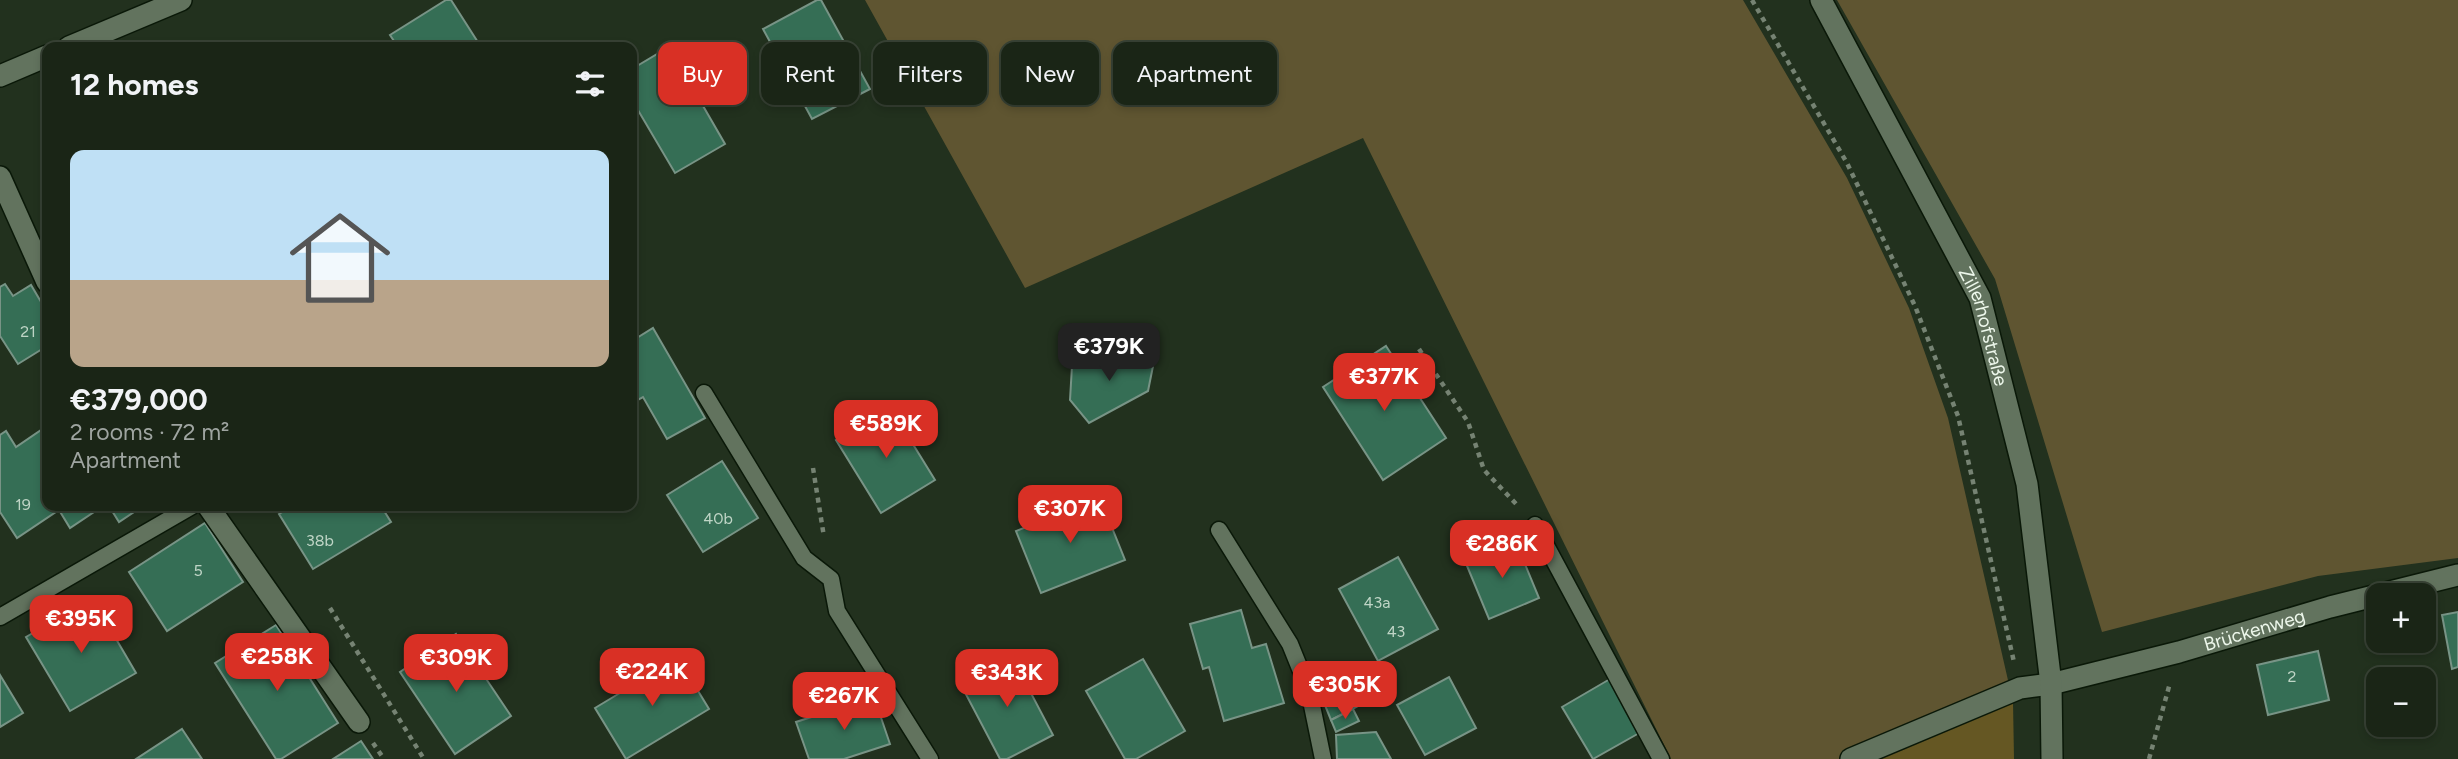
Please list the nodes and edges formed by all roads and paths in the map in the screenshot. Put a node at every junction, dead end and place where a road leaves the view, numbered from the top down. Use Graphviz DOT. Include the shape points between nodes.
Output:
graph roads {
  1 [pos="181,0"];
  2 [pos="1752,0"];
  3 [pos="1821,0"];
  4 [pos="81,42"];
  5 [pos="42,59"];
  6 [pos="0,76"];
  7 [pos="0,177"];
  8 [pos="42,271"];
  9 [pos="1419,349"];
  10 [pos="704,393"];
  11 [pos="813,468"];
  12 [pos="183,511"];
  13 [pos="211,511"];
  14 [pos="1535,525"];
  15 [pos="1219,530"];
  16 [pos="2458,575"];
  17 [pos="831,579"];
  18 [pos="330,608"];
  19 [pos="0,617"];
  20 [pos="2179,652"];
  21 [pos="2051,684"];
  22 [pos="2020,688"];
  23 [pos="359,722"];
  24 [pos="424,759"];
  25 [pos="930,759"];
  26 [pos="1323,759"];
  27 [pos="1661,759"];
  28 [pos="1851,759"];
  29 [pos="2052,759"];
  30 [pos="2149,759"];
  1 -- 4 [label="street"];
  2 -- 22 [label="path" via="1847,163 1915,306 1958,416"];
  3 -- 21 [label="street, Zillerhofstraße" via="1980,298 2027,484"];
  5 -- 6 [label="street"];
  7 -- 8 [label="street"];
  9 -- 14 [label="path" via="1468,422 1484,470"];
  10 -- 17 [label="lane" via="804,558"];
  11 -- 17 [label="path"];
  12 -- 19 [label="lane"];
  13 -- 23 [label="street"];
  14 -- 27 [label="lane"];
  15 -- 26 [label="lane" via="1290,644 1309,691"];
  16 -- 20 [label="street, Brückenweg"];
  17 -- 25 [label="lane" via="837,611"];
  18 -- 24 [label="path"];
  20 -- 21 [label="street, Brückenweg"];
  20 -- 30 [label="path"];
  21 -- 22 [label="street, Brückenweg"];
  21 -- 29 [label="street, Zillerhofstraße"];
  22 -- 28 [label="street, Brückenweg"];
}
